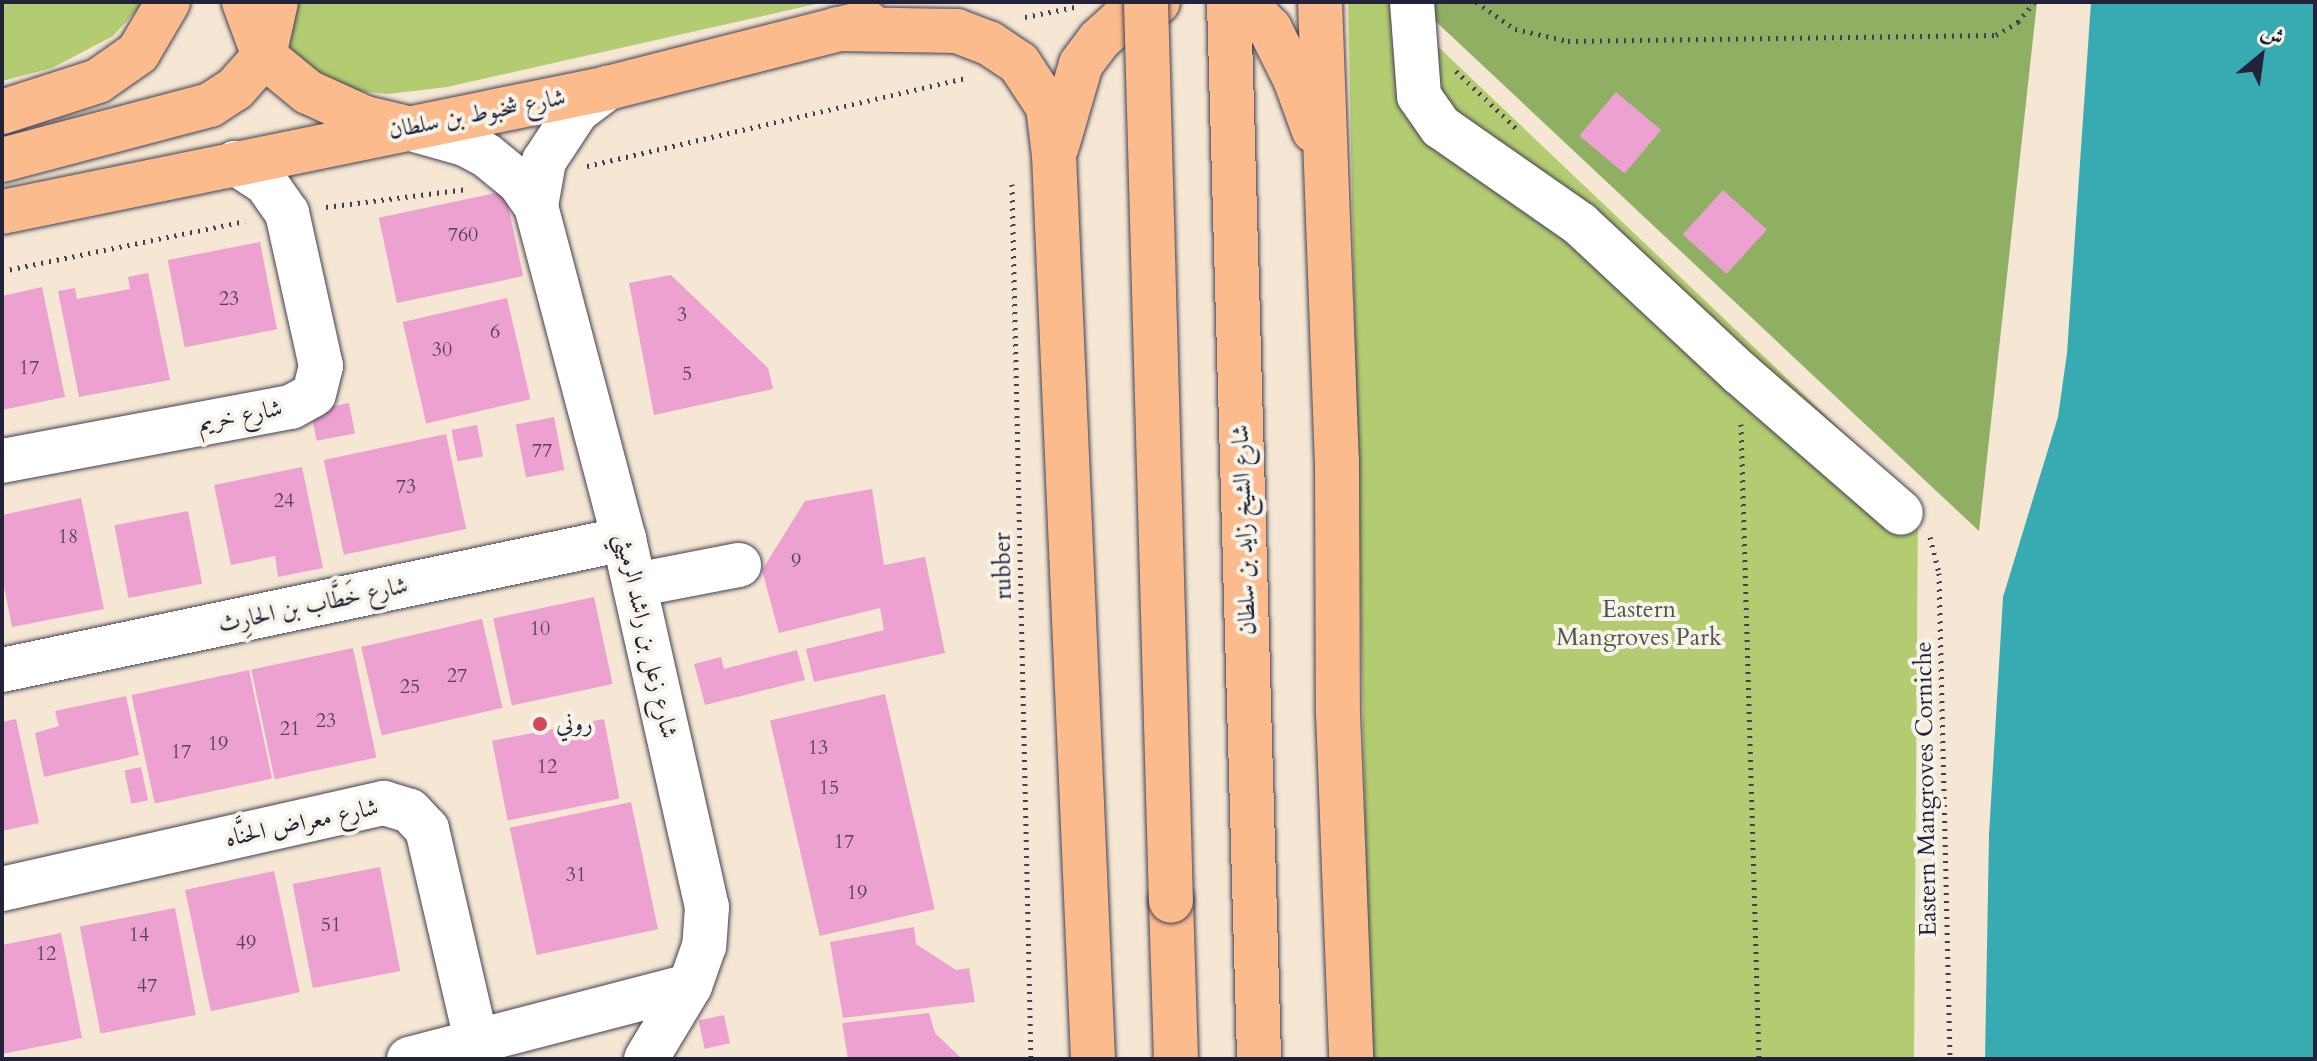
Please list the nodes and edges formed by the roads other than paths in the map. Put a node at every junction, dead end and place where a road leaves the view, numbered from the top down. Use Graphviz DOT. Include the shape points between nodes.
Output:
graph roads {
  1 [pos="168,2"];
  2 [pos="244,2"];
  3 [pos="276,2"];
  4 [pos="949,2"];
  5 [pos="1146,2"];
  6 [pos="1158,2"];
  7 [pos="1229,2"];
  8 [pos="1236,2"];
  9 [pos="1320,2"];
  10 [pos="1412,2"];
  11 [pos="837,29"];
  12 [pos="264,56"];
  13 [pos="608,88"];
  14 [pos="2,112"];
  15 [pos="408,128"];
  16 [pos="1054,155"];
  17 [pos="2,160"];
  18 [pos="235,163"];
  19 [pos="1327,167"];
  20 [pos="536,206"];
  21 [pos="2,212"];
  22 [pos="2,461"];
  23 [pos="1915,523"];
  24 [pos="624,539"];
  25 [pos="739,565"];
  26 [pos="635,585"];
  27 [pos="2,670"];
  28 [pos="2,889"];
  29 [pos="690,986"];
  30 [pos="586,1014"];
  31 [pos="477,1044"];
  32 [pos="409,1059"];
  33 [pos="630,1059"];
  34 [pos="646,1059"];
  35 [pos="1093,1059"];
  36 [pos="1176,1059"];
  37 [pos="1259,1059"];
  38 [pos="1351,1059"];
  1 -- 14 [label="main road" via="138,53 98,81"];
  2 -- 12 [label="main road"];
  3 -- 12 [label="main road"];
  4 -- 11 [label="main road, شارع شخبوط بن سلطان"];
  5 -- 36 [label="main road, bridge"];
  6 -- 16 [label="main road" via="1121,20 1081,64"];
  7 -- 37 [label="main road, شارع الشيخ زايد بن سلطان"];
  8 -- 19 [label="main road" via="1270,29 1295,79"];
  9 -- 19 [label="main road"];
  10 -- 23 [label="street" via="1419,96 1441,127 1580,224 1740,373"];
  11 -- 13 [label="main road, شارع شخبوط بن سلطان"];
  11 -- 16 [label="main road" via="957,31 999,48 1019,63 1048,107"];
  12 -- 15 [label="main road" via="333,106"];
  12 -- 17 [label="main road" via="235,89 210,105"];
  13 -- 15 [label="main road, شارع شخبوط بن سلطان"];
  13 -- 20 [label="street, شارع زعل بن راشد الرميثي" via="577,111 544,161"];
  15 -- 18 [label="main road, شارع شخبوط بن سلطان"];
  15 -- 20 [label="street, شارع زعل بن راشد الرميثي" via="486,155 513,176"];
  16 -- 35 [label="main road"];
  18 -- 21 [label="main road, شارع شخبوط بن سلطان"];
  18 -- 22 [label="street, شارع خريم" via="266,183 287,213 321,366 314,394 291,407"];
  19 -- 38 [label="main road"];
  20 -- 24 [label="street, شارع زعل بن راشد الرميثي"];
  24 -- 26 [label="street, شارع زعل بن راشد الرميثي"];
  24 -- 27 [label="street, شارع خَطَّاب بن الحارِث"];
  25 -- 26 [label="street"];
  26 -- 29 [label="street, شارع زعل بن راشد الرميثي" via="707,907 704,946"];
  28 -- 31 [label="street, شارع معراض الحنَّاه" via="384,803 410,811 427,829"];
  29 -- 30 [label="street"];
  29 -- 34 [label="street, شارع زعل بن راشد الرميثي"];
  30 -- 31 [label="street"];
  30 -- 33 [label="street"];
  31 -- 32 [label="street"];
}
